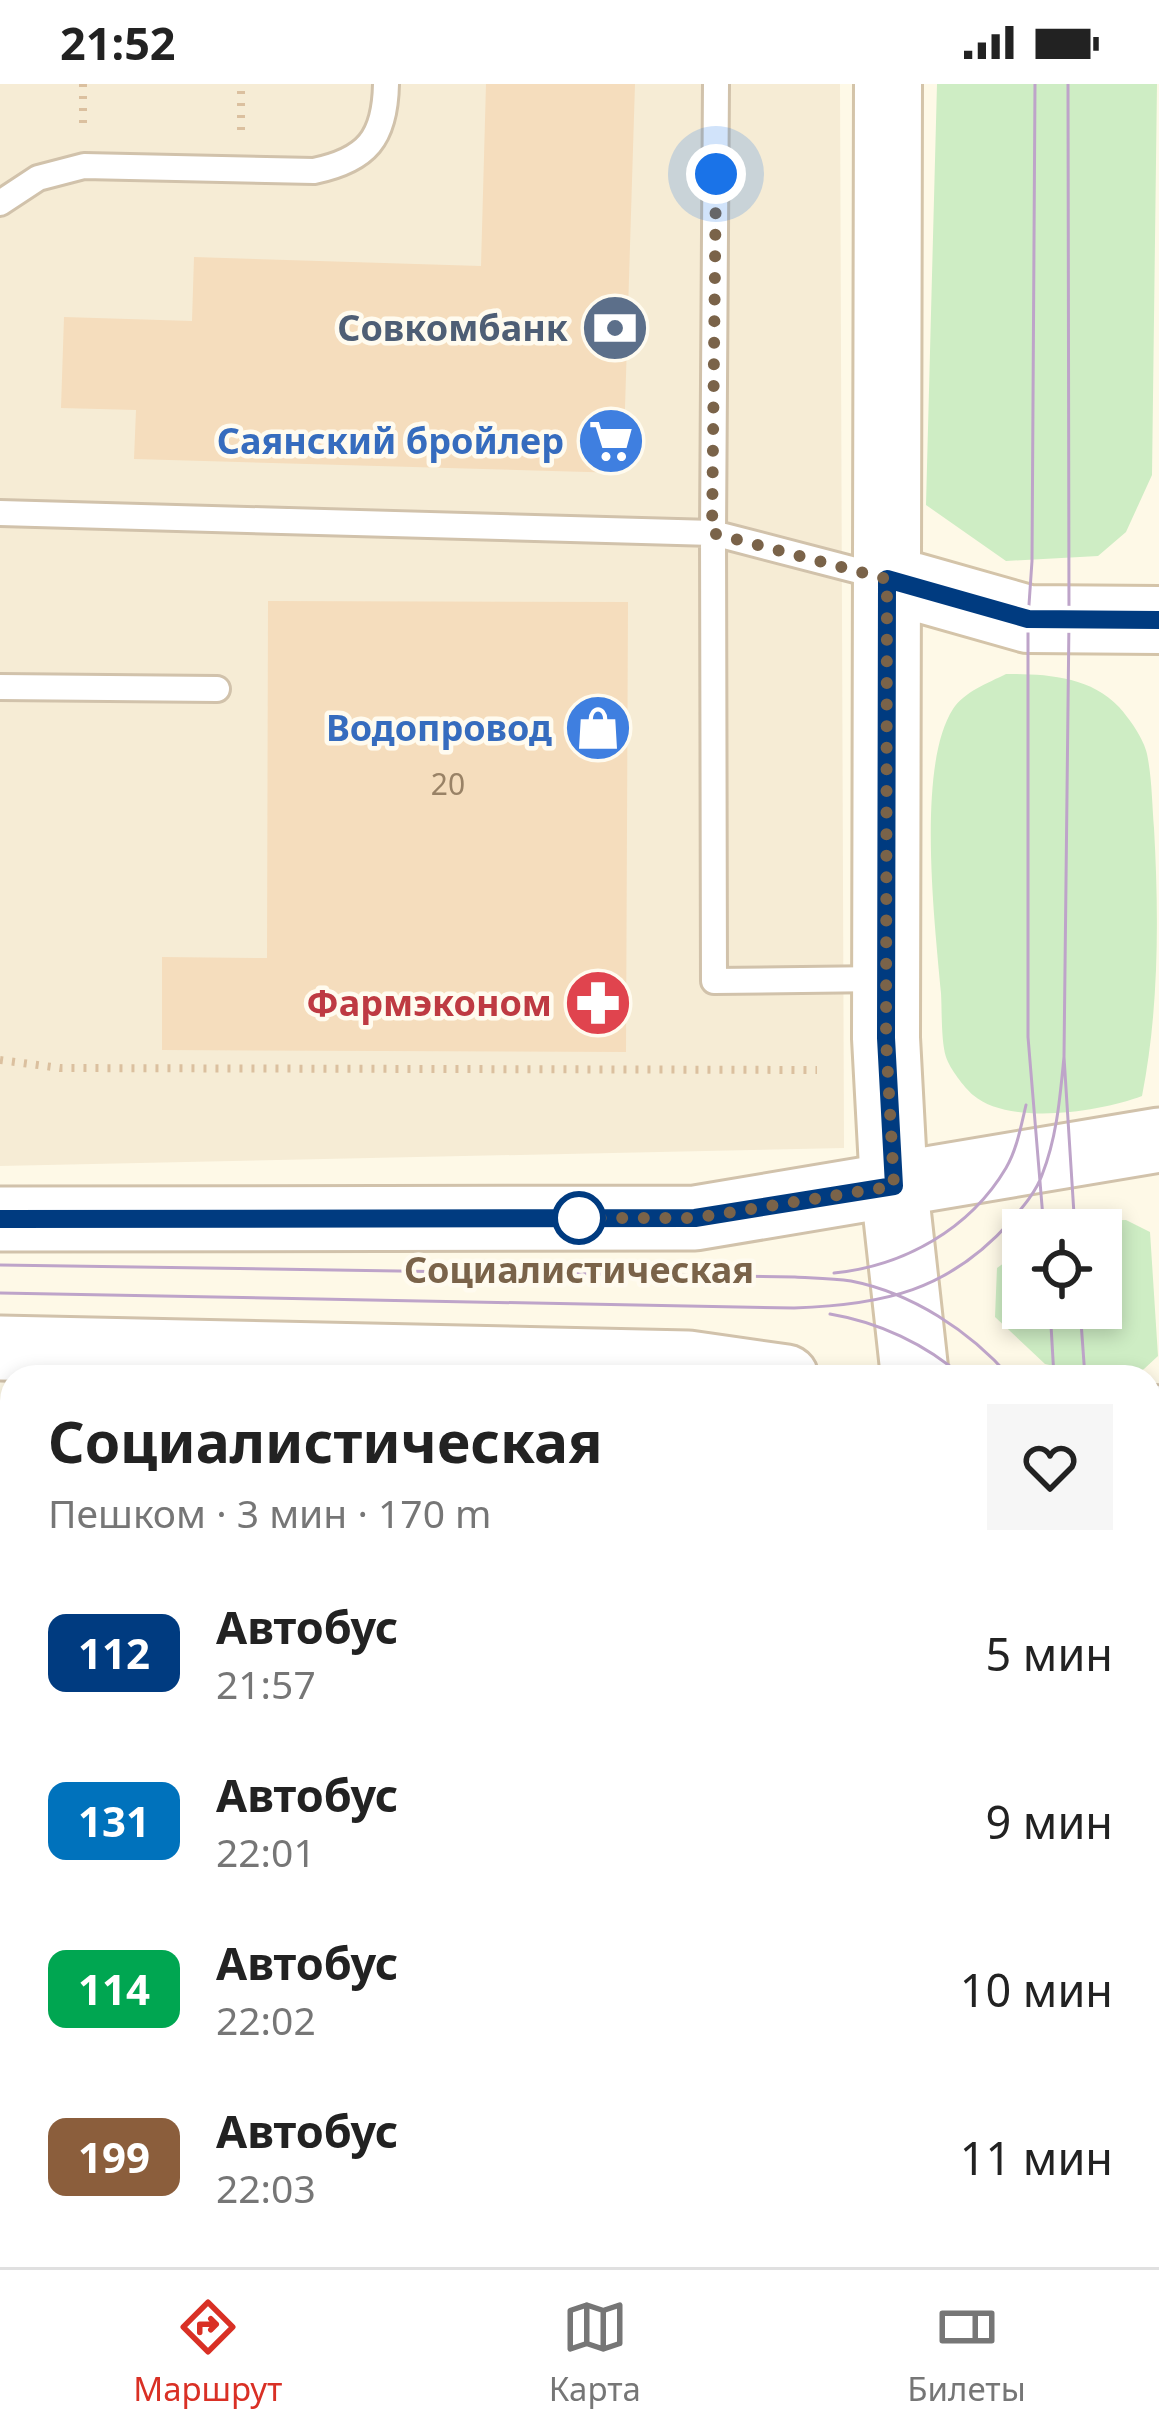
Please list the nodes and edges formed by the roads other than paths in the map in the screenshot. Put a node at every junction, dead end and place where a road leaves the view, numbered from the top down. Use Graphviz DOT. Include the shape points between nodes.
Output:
graph roads {
  1 [pos="386,84"];
  2 [pos="716,84"];
  3 [pos="888,84"];
  4 [pos="0,203"];
  5 [pos="0,513"];
  6 [pos="712,533"];
  7 [pos="887,579"];
  8 [pos="1159,620"];
  9 [pos="0,687"];
  10 [pos="217,689"];
  11 [pos="886,979"];
  12 [pos="1159,1140"];
  13 [pos="894,1186"];
  14 [pos="0,1219"];
  15 [pos="0,1348"];
  16 [pos="702,1365"];
  17 [pos="914,1365"];
  1 -- 4 [label="lane" via="378,132 342,166 84,166 38,178"];
  2 -- 6 [label="lane"];
  3 -- 7 [label="main road"];
  5 -- 6 [label="lane"];
  6 -- 7 [label="lane"];
  6 -- 11 [label="lane" via="713,981"];
  7 -- 8 [label="main road" via="1028,619"];
  7 -- 11 [label="main road"];
  9 -- 10 [label="lane"];
  11 -- 13 [label="main road"];
  12 -- 13 [label="street"];
  13 -- 14 [label="street" via="695,1218"];
  13 -- 17 [label="main road"];
  15 -- 16 [label="street"];
}
